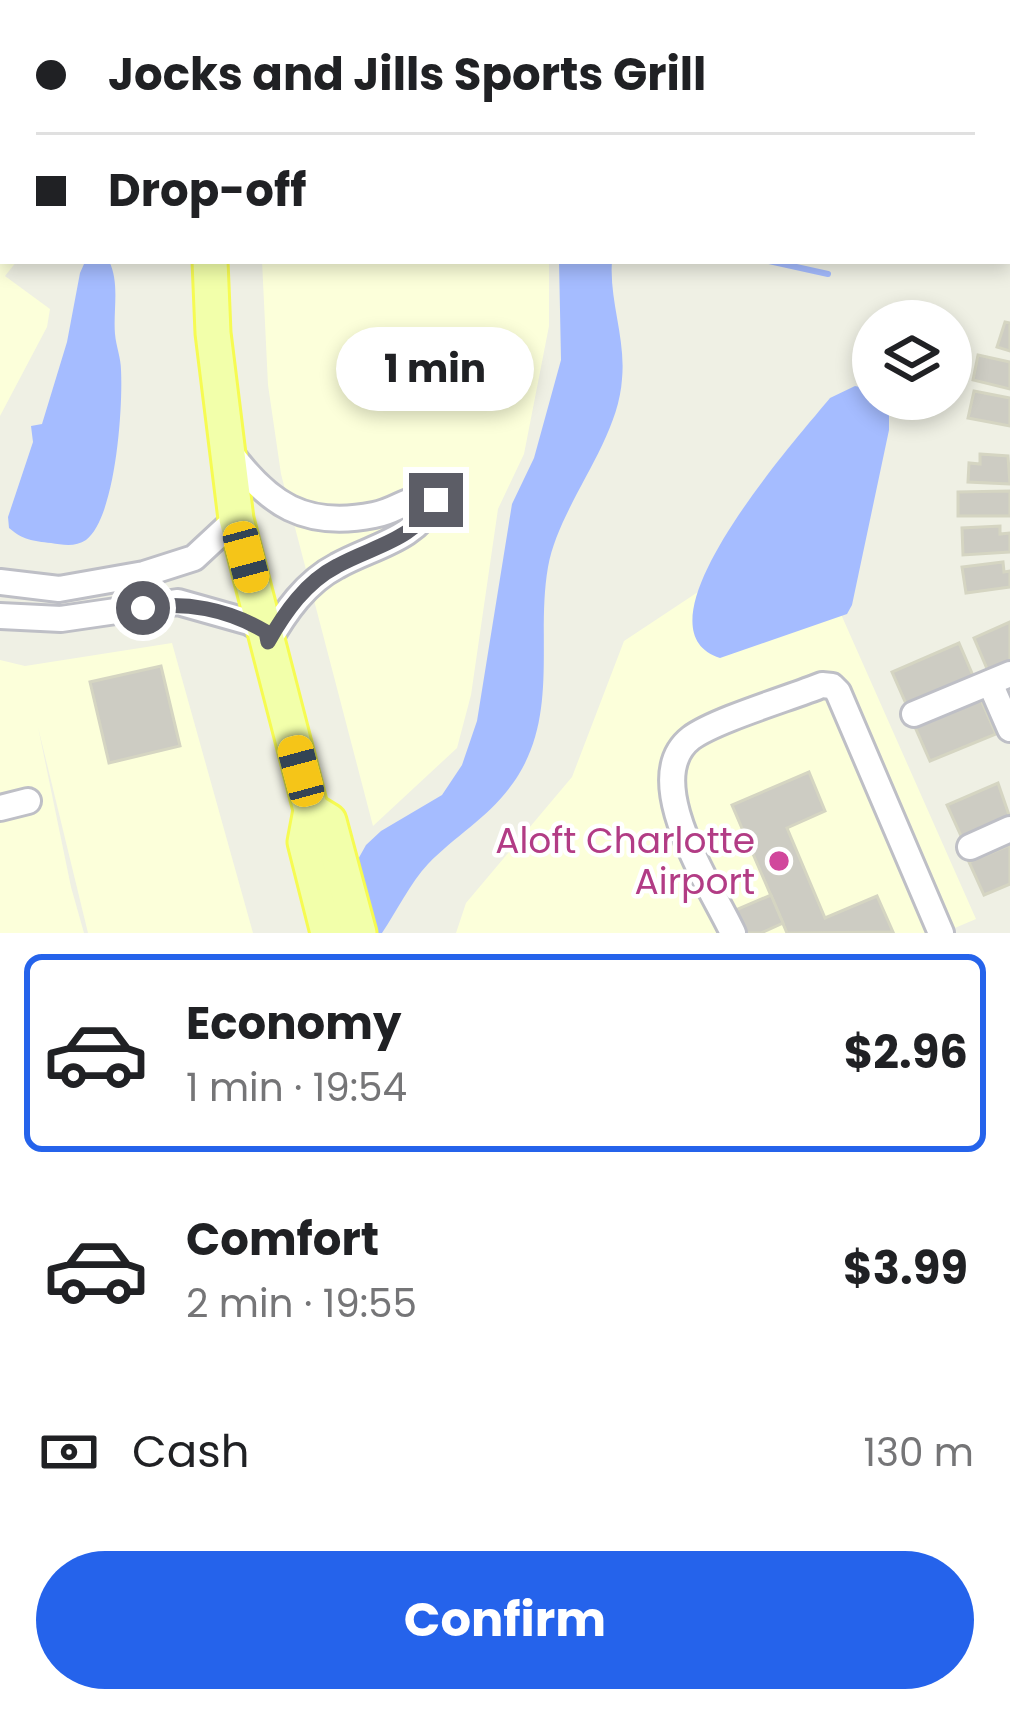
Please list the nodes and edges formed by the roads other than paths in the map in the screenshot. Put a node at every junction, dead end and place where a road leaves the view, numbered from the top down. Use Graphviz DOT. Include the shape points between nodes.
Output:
graph roads {
  1 [pos="210,264"];
  2 [pos="227,448"];
  3 [pos="236,519"];
  4 [pos="0,582"];
  5 [pos="0,616"];
  6 [pos="267,637"];
  7 [pos="1000,679"];
  8 [pos="914,715"];
  9 [pos="1010,729"];
  10 [pos="28,801"];
  11 [pos="0,808"];
  12 [pos="320,816"];
  13 [pos="1010,829"];
  14 [pos="970,847"];
  15 [pos="328,933"];
  16 [pos="358,933"];
  17 [pos="733,933"];
  18 [pos="941,933"];
  1 -- 2 [label="main road"];
  2 -- 3 [label="main road"];
  2 -- 6 [label="street" via="252,483 301,514 375,515 415,496 436,500 409,533 310,586"];
  3 -- 4 [label="street" via="194,558 144,574 58,590"];
  3 -- 6 [label="main road"];
  5 -- 6 [label="street" via="61,619 178,602 249,622"];
  6 -- 12 [label="main road"];
  7 -- 8 [label="street"];
  7 -- 9 [label="street"];
  10 -- 11 [label="street"];
  12 -- 15 [label="main road" via="304,842"];
  12 -- 16 [label="main road"];
  13 -- 14 [label="street"];
  17 -- 18 [label="street" via="672,805 676,753 694,735 832,686"];
}
